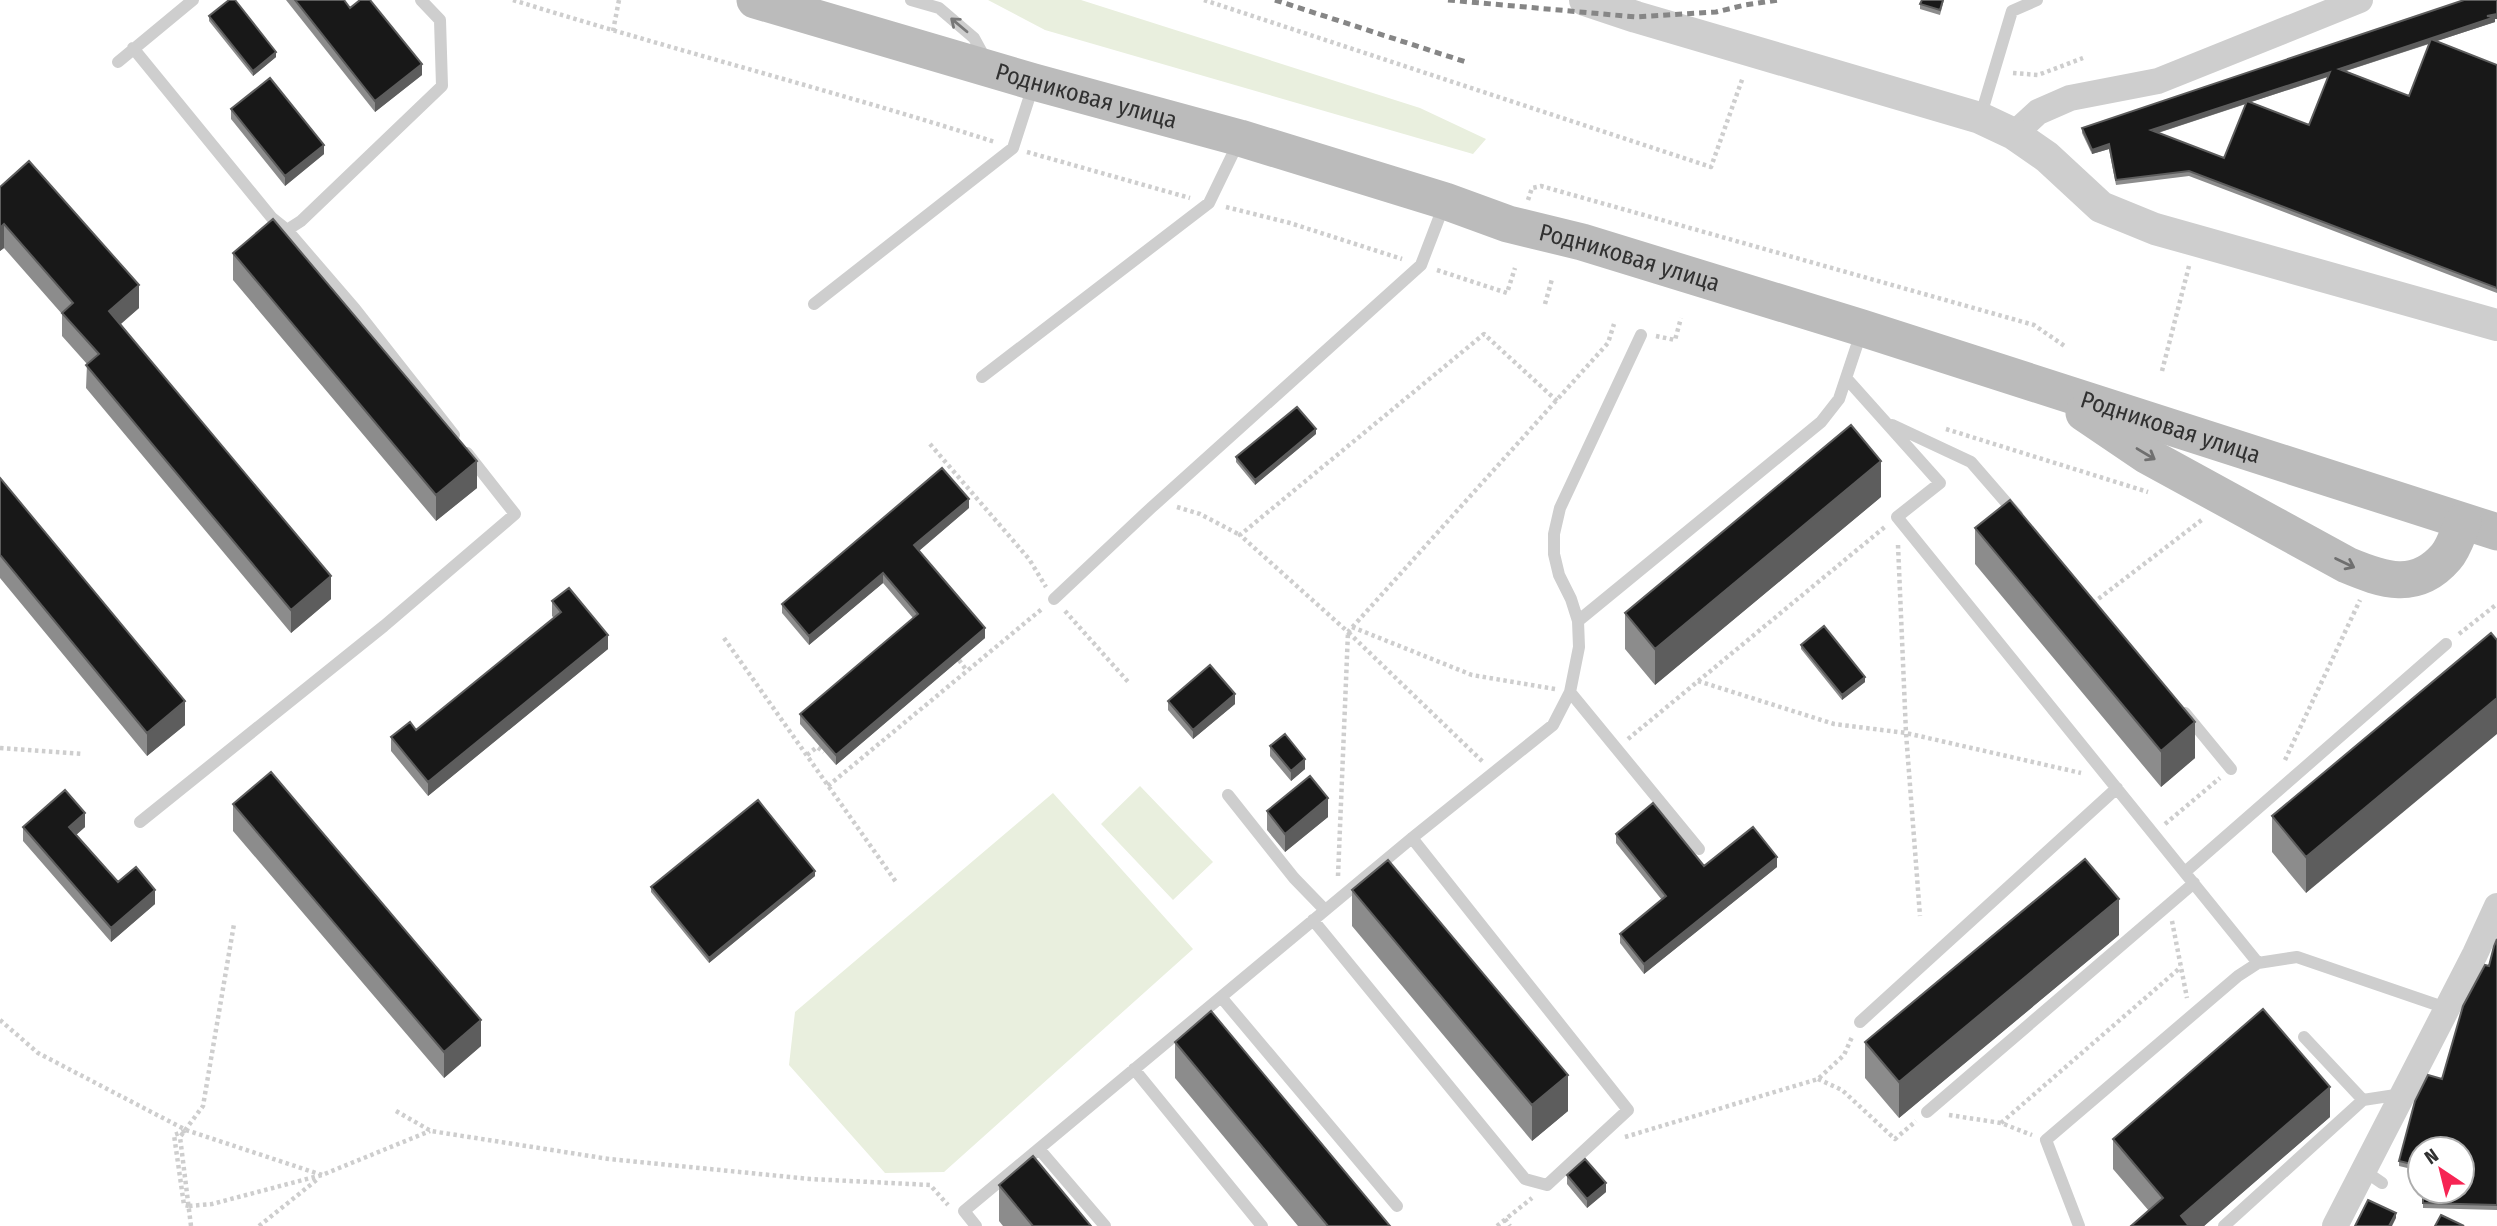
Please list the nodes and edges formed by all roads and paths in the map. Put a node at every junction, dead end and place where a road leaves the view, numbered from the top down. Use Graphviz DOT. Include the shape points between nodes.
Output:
graph roads {
  1 [pos="193,0"];
  2 [pos="421,0"];
  3 [pos="619,0"];
  4 [pos="755,0"];
  5 [pos="911,0"];
  6 [pos="1204,0"];
  7 [pos="1586,0"];
  8 [pos="2036,0"];
  9 [pos="2360,0"];
  10 [pos="613,31"];
  11 [pos="133,48"];
  12 [pos="2082,58"];
  13 [pos="118,62"];
  14 [pos="992,69"];
  15 [pos="2013,73"];
  16 [pos="1743,77"];
  17 [pos="1034,82"];
  18 [pos="1980,118"];
  19 [pos="2014,134"];
  20 [pos="1240,138"];
  21 [pos="1532,188"];
  22 [pos="1445,201"];
  23 [pos="287,230"];
  24 [pos="2191,255"];
  25 [pos="1515,268"];
  26 [pos="1552,279"];
  27 [pos="1507,293"];
  28 [pos="814,304"];
  29 [pos="1545,304"];
  30 [pos="1681,318"];
  31 [pos="1614,324"];
  32 [pos="2497,325"];
  33 [pos="1862,328"];
  34 [pos="1641,335"];
  35 [pos="2066,347"];
  36 [pos="2162,371"];
  37 [pos="982,377"];
  38 [pos="1847,379"];
  39 [pos="2049,389"];
  40 [pos="1557,401"];
  41 [pos="1886,422"];
  42 [pos="1980,440"];
  43 [pos="930,444"];
  44 [pos="2161,496"];
  45 [pos="1158,502"];
  46 [pos="2212,512"];
  47 [pos="1897,517"];
  48 [pos="2023,523"];
  49 [pos="2480,527"];
  50 [pos="1240,535"];
  51 [pos="1054,599"];
  52 [pos="2360,599"];
  53 [pos="2093,603"];
  54 [pos="2497,604"];
  55 [pos="1578,621"];
  56 [pos="1350,629"];
  57 [pos="724,638"];
  58 [pos="2446,644"];
  59 [pos="959,660"];
  60 [pos="967,671"];
  61 [pos="1698,681"];
  62 [pos="1130,684"];
  63 [pos="1570,692"];
  64 [pos="2179,707"];
  65 [pos="1906,733"];
  66 [pos="0,748"];
  67 [pos="1617,749"];
  68 [pos="824,752"];
  69 [pos="83,754"];
  70 [pos="807,755"];
  71 [pos="2231,769"];
  72 [pos="1494,772"];
  73 [pos="828,786"];
  74 [pos="2117,788"];
  75 [pos="1228,794"];
  76 [pos="2265,802"];
  77 [pos="140,822"];
  78 [pos="2154,834"];
  79 [pos="1412,838"];
  80 [pos="1699,849"];
  81 [pos="2185,872"];
  82 [pos="897,882"];
  83 [pos="2194,883"];
  84 [pos="2169,904"];
  85 [pos="2497,906"];
  86 [pos="1325,910"];
  87 [pos="1920,916"];
  88 [pos="1313,920"];
  89 [pos="234,923"];
  90 [pos="2258,963"];
  91 [pos="2181,967"];
  92 [pos="1221,997"];
  93 [pos="2446,1008"];
  94 [pos="2191,1017"];
  95 [pos="0,1020"];
  96 [pos="1860,1022"];
  97 [pos="2304,1037"];
  98 [pos="1134,1069"];
  99 [pos="1818,1079"];
  100 [pos="2402,1094"];
  101 [pos="2363,1100"];
  102 [pos="396,1111"];
  103 [pos="1927,1112"];
  104 [pos="2001,1124"];
  105 [pos="186,1130"];
  106 [pos="430,1131"];
  107 [pos="2046,1140"];
  108 [pos="1587,1148"];
  109 [pos="1039,1149"];
  110 [pos="322,1175"];
  111 [pos="1547,1185"];
  112 [pos="189,1206"];
  113 [pos="1397,1206"];
  114 [pos="964,1211"];
  115 [pos="1505,1219"];
  116 [pos="191,1226"];
  117 [pos="260,1226"];
  118 [pos="976,1226"];
  119 [pos="1105,1226"];
  120 [pos="1262,1226"];
  121 [pos="1497,1226"];
  122 [pos="1510,1226"];
  123 [pos="2079,1226"];
  124 [pos="2224,1226"];
  125 [pos="2335,1226"];
  1 -- 11 [label="lane"];
  2 -- 23 [label="lane" via="440,20 442,86"];
  3 -- 10 [label="path"];
  4 -- 14 [label="main road, Родниковая улица"];
  14 -- 5 [label="lane, one-way" via="974,38 939,8"];
  6 -- 16 [label="path" via="1711,167"];
  7 -- 18 [label="street"];
  8 -- 18 [label="lane" via="2012,11"];
  9 -- 19 [label="street" via="2158,81 2070,98 2038,112"];
  11 -- 13 [label="lane"];
  11 -- 23 [label="lane" via="272,218"];
  12 -- 15 [label="path" via="2038,75"];
  14 -- 17 [label="main road, Родниковая улица"];
  17 -- 20 [label="main road, Родниковая улица"];
  17 -- 28 [label="lane" via="1013,148"];
  18 -- 19 [label="street"];
  19 -- 32 [label="street" via="2047,157 2101,207 2155,229"];
  20 -- 22 [label="main road, Родниковая улица"];
  20 -- 37 [label="lane" via="1209,203"];
  21 -- 35 [label="path" via="1541,186 2034,325"];
  22 -- 33 [label="main road, Родниковая улица"];
  22 -- 45 [label="lane" via="1421,265"];
  23 -- 77 [label="lane" via="355,309 515,514"];
  24 -- 36 [label="path"];
  25 -- 27 [label="path"];
  26 -- 29 [label="path"];
  30 -- 34 [label="path" via="1675,340"];
  31 -- 40 [label="path" via="1608,343"];
  33 -- 38 [label="lane"];
  33 -- 39 [label="main road, Родниковая улица"];
  34 -- 55 [label="lane" via="1560,508 1553,534 1559,575"];
  38 -- 41 [label="lane"];
  38 -- 55 [label="lane" via="1839,399 1821,422"];
  39 -- 49 [label="main road, Родниковая улица"];
  39 -- 49 [label="main road, one-way" via="2146,454 2378,578 2400,581 2421,576"];
  40 -- 50 [label="path" via="1484,334"];
  40 -- 56 [label="path"];
  41 -- 47 [label="lane" via="1940,483"];
  41 -- 48 [label="lane" via="1971,462"];
  42 -- 44 [label="path"];
  43 -- 51 [label="path" via="1029,559"];
  45 -- 50 [label="path" via="1200,514"];
  45 -- 51 [label="lane"];
  46 -- 53 [label="path"];
  47 -- 61 [label="path"];
  47 -- 65 [label="path"];
  47 -- 74 [label="lane"];
  50 -- 56 [label="path"];
  51 -- 60 [label="path"];
  51 -- 62 [label="path"];
  52 -- 76 [label="path"];
  54 -- 58 [label="path"];
  55 -- 63 [label="lane" via="1579,646"];
  56 -- 63 [label="path" via="1472,675"];
  56 -- 72 [label="path"];
  56 -- 86 [label="path" via="1339,875"];
  57 -- 70 [label="path"];
  58 -- 76 [label="lane"];
  59 -- 60 [label="path"];
  60 -- 73 [label="path"];
  61 -- 65 [label="path" via="1834,724"];
  61 -- 67 [label="path"];
  63 -- 67 [label="lane"];
  63 -- 72 [label="lane" via="1553,725"];
  64 -- 71 [label="lane"];
  65 -- 74 [label="path" via="2102,778"];
  65 -- 87 [label="path"];
  66 -- 69 [label="path"];
  67 -- 80 [label="lane"];
  68 -- 70 [label="path" via="817,747"];
  70 -- 73 [label="path"];
  71 -- 78 [label="path"];
  72 -- 79 [label="lane"];
  73 -- 82 [label="path"];
  74 -- 78 [label="lane"];
  74 -- 96 [label="lane"];
  75 -- 86 [label="lane"];
  76 -- 81 [label="lane"];
  78 -- 81 [label="lane"];
  79 -- 86 [label="lane"];
  79 -- 108 [label="lane" via="1628,1110"];
  81 -- 83 [label="lane"];
  83 -- 84 [label="lane"];
  83 -- 90 [label="lane"];
  84 -- 91 [label="path"];
  84 -- 103 [label="lane"];
  85 -- 93 [label="street" via="2482,958"];
  86 -- 88 [label="lane"];
  88 -- 92 [label="lane"];
  88 -- 111 [label="lane" via="1525,1179"];
  89 -- 105 [label="path" via="203,1107"];
  90 -- 93 [label="lane" via="2297,957"];
  90 -- 94 [label="lane"];
  91 -- 94 [label="path"];
  91 -- 104 [label="path"];
  92 -- 98 [label="lane"];
  92 -- 113 [label="lane"];
  93 -- 100 [label="street"];
  94 -- 107 [label="lane"];
  95 -- 105 [label="path" via="38,1053"];
  96 -- 99 [label="path" via="1844,1055"];
  97 -- 101 [label="lane"];
  98 -- 109 [label="lane"];
  98 -- 120 [label="lane"];
  99 -- 103 [label="path" via="1843,1090 1895,1139"];
  99 -- 108 [label="path"];
  100 -- 101 [label="lane"];
  100 -- 125 [label="street" via="2373,1177"];
  101 -- 124 [label="lane"];
  102 -- 106 [label="path"];
  103 -- 104 [label="path"];
  104 -- 107 [label="path"];
  105 -- 110 [label="path"];
  105 -- 112 [label="path" via="180,1137"];
  106 -- 110 [label="path"];
  106 -- 114 [label="path" via="609,1159 810,1179 930,1185 958,1215"];
  107 -- 123 [label="lane"];
  108 -- 111 [label="lane"];
  109 -- 114 [label="lane"];
  109 -- 119 [label="lane"];
  110 -- 112 [label="path"];
  110 -- 117 [label="path"];
  111 -- 115 [label="path"];
  112 -- 116 [label="path"];
  114 -- 118 [label="lane"];
  115 -- 121 [label="path"];
  115 -- 122 [label="path"];
}
